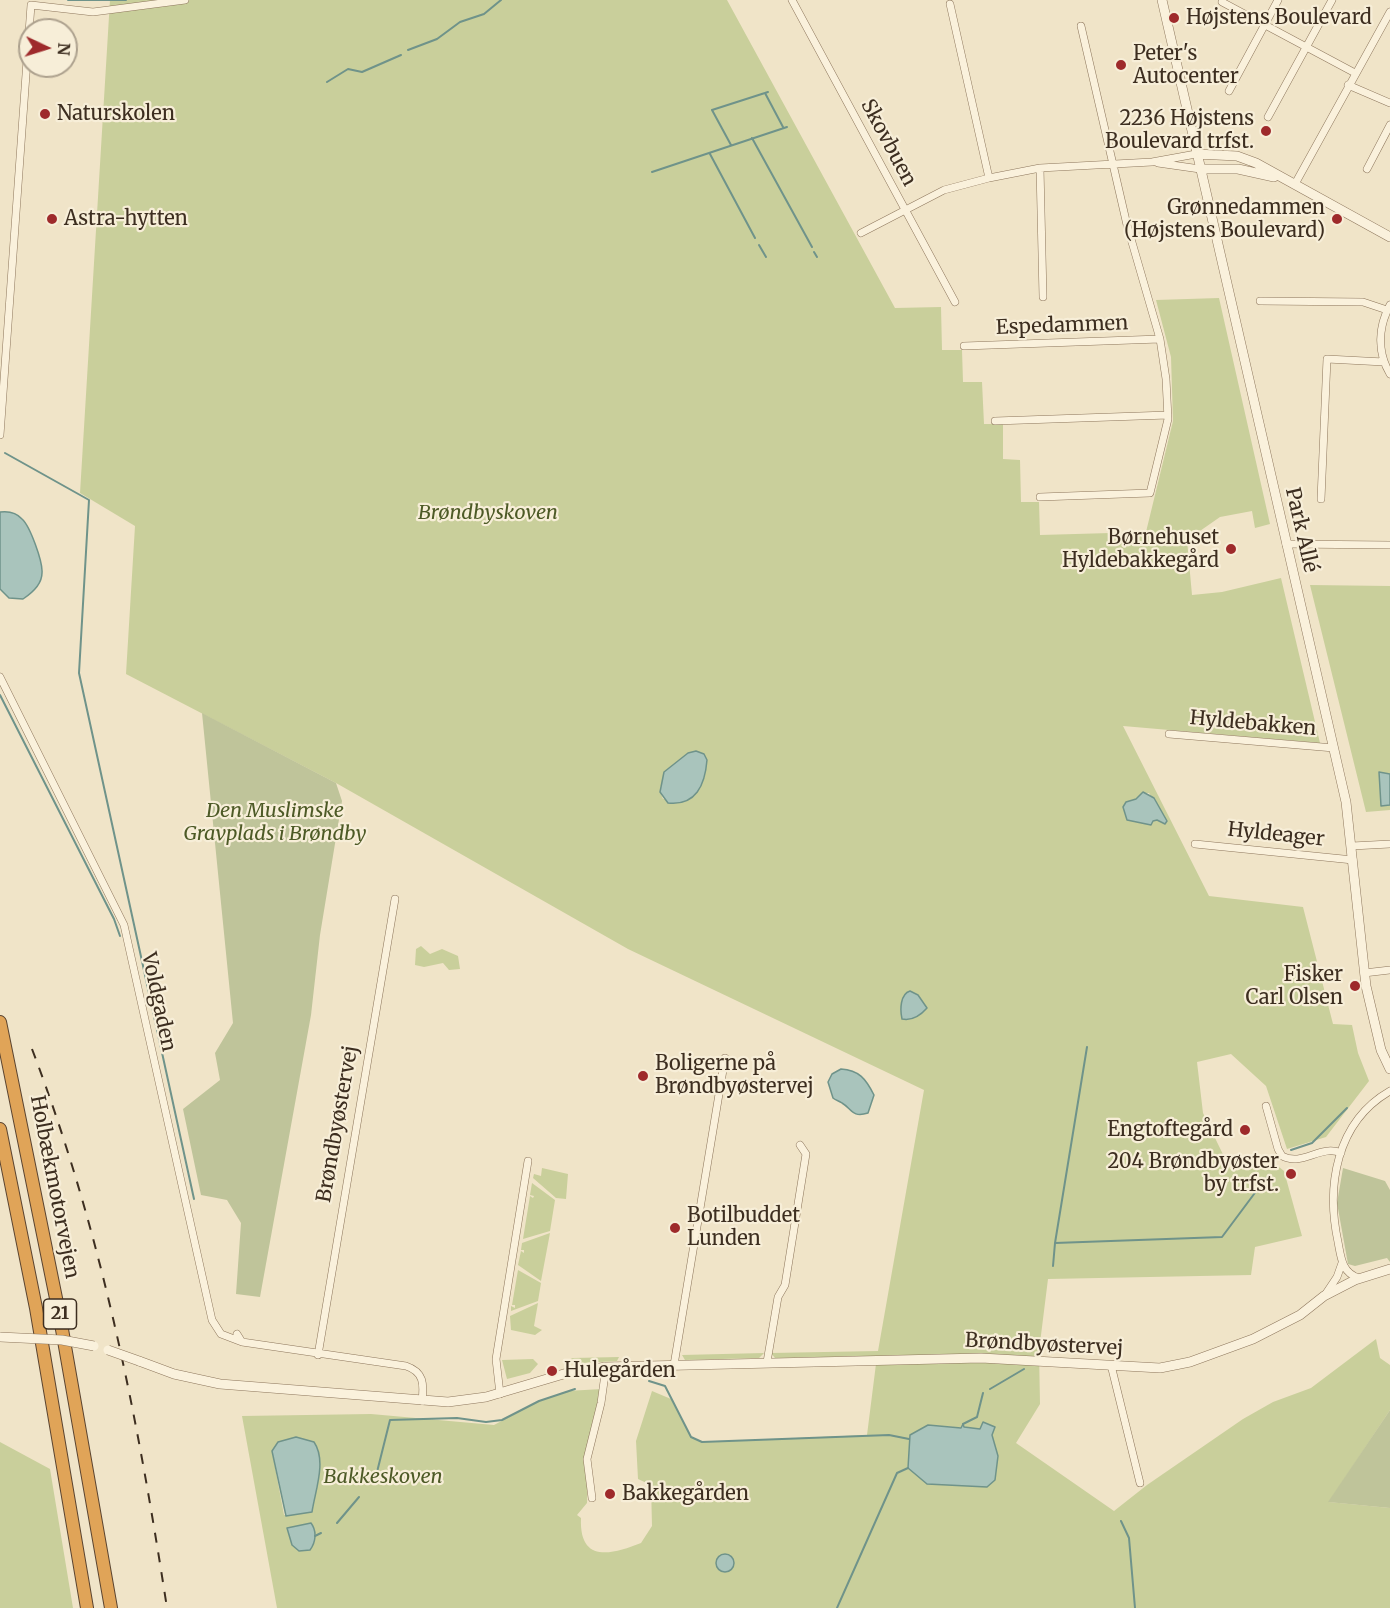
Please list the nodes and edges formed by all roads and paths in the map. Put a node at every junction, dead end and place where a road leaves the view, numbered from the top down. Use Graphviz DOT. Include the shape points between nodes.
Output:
graph roads {
  1 [pos="185,0"];
  2 [pos="792,0"];
  3 [pos="1162,0"];
  4 [pos="1278,0"];
  5 [pos="1332,0"];
  6 [pos="1222,2"];
  7 [pos="950,4"];
  8 [pos="1390,12"];
  9 [pos="1265,25"];
  10 [pos="1081,26"];
  11 [pos="1306,47"];
  12 [pos="1355,73"];
  13 [pos="1348,86"];
  14 [pos="1229,91"];
  15 [pos="1390,103"];
  16 [pos="1268,117"];
  17 [pos="1390,125"];
  18 [pos="1196,154"];
  19 [pos="1152,162"];
  20 [pos="1114,164"];
  21 [pos="1040,168"];
  22 [pos="1200,169"];
  23 [pos="1367,170"];
  24 [pos="989,177"];
  25 [pos="1284,179"];
  26 [pos="1295,184"];
  27 [pos="904,209"];
  28 [pos="861,233"];
  29 [pos="1390,237"];
  30 [pos="1043,297"];
  31 [pos="1260,301"];
  32 [pos="955,302"];
  33 [pos="1389,308"];
  34 [pos="1160,339"];
  35 [pos="964,346"];
  36 [pos="1384,362"];
  37 [pos="1390,374"];
  38 [pos="1168,415"];
  39 [pos="996,421"];
  40 [pos="0,435"];
  41 [pos="1040,496"];
  42 [pos="1321,499"];
  43 [pos="1286,544"];
  44 [pos="1390,545"];
  45 [pos="0,677"];
  46 [pos="1169,734"];
  47 [pos="1334,748"];
  48 [pos="1195,844"];
  49 [pos="1390,844"];
  50 [pos="1352,846"];
  51 [pos="1353,860"];
  52 [pos="395,899"];
  53 [pos="1390,970"];
  54 [pos="1364,973"];
  55 [pos="0,1023"];
  56 [pos="726,1058"];
  57 [pos="1390,1069"];
  58 [pos="1390,1091"];
  59 [pos="1266,1106"];
  60 [pos="0,1129"];
  61 [pos="800,1145"];
  62 [pos="1341,1153"];
  63 [pos="528,1161"];
  64 [pos="1342,1263"];
  65 [pos="1390,1269"];
  66 [pos="1359,1278"];
  67 [pos="1324,1296"];
  68 [pos="237,1334"];
  69 [pos="0,1337"];
  70 [pos="242,1342"];
  71 [pos="318,1355"];
  72 [pos="767,1362"];
  73 [pos="674,1365"];
  74 [pos="1111,1365"];
  75 [pos="606,1366"];
  76 [pos="500,1394"];
  77 [pos="422,1401"];
  78 [pos="1140,1483"];
  79 [pos="592,1498"];
  80 [pos="87,1608"];
  81 [pos="111,1608"];
  1 -- 40 [label="street" via="93,12 31,5"];
  2 -- 27 [label="street, Skovbuen"];
  3 -- 18 [label="street, Park Allé"];
  4 -- 9 [label="street"];
  5 -- 11 [label="street"];
  6 -- 9 [label="street"];
  7 -- 24 [label="street"];
  8 -- 12 [label="street"];
  9 -- 11 [label="street"];
  9 -- 14 [label="street"];
  10 -- 20 [label="street, Espedammen"];
  11 -- 12 [label="street"];
  11 -- 16 [label="street"];
  12 -- 13 [label="street"];
  13 -- 15 [label="street"];
  13 -- 26 [label="street"];
  17 -- 23 [label="street"];
  18 -- 19 [label="street"];
  18 -- 22 [label="street, Park Allé"];
  18 -- 25 [label="street" via="1237,156"];
  19 -- 20 [label="street"];
  19 -- 22 [label="street"];
  20 -- 21 [label="street"];
  20 -- 34 [label="street, Espedammen"];
  21 -- 24 [label="street"];
  21 -- 30 [label="street"];
  22 -- 25 [label="street" via="1238,169"];
  22 -- 43 [label="street, Park Allé"];
  24 -- 27 [label="street" via="944,190"];
  25 -- 26 [label="street"];
  26 -- 29 [label="street"];
  27 -- 28 [label="street"];
  27 -- 32 [label="street, Skovbuen"];
  31 -- 33 [label="street" via="1363,302"];
  33 -- 36 [label="street" via="1380,341"];
  34 -- 35 [label="street, Espedammen"];
  34 -- 38 [label="street, Espedammen"];
  36 -- 37 [label="street"];
  36 -- 42 [label="street" via="1327,359"];
  38 -- 39 [label="street"];
  38 -- 41 [label="street, Espedammen" via="1150,493"];
  43 -- 44 [label="street"];
  43 -- 47 [label="street, Park Allé"];
  45 -- 70 [label="street, Voldgaden" via="124,925 212,1320 221,1334"];
  46 -- 47 [label="street, Hyldebakken"];
  47 -- 50 [label="street, Park Allé"];
  48 -- 51 [label="street, Hyldeager"];
  49 -- 50 [label="street"];
  50 -- 51 [label="street, Park Allé"];
  51 -- 54 [label="street, Park Allé"];
  52 -- 71 [label="street, Brøndbyøstervej"];
  53 -- 54 [label="street"];
  54 -- 57 [label="street, Park Allé" via="1371,1013"];
  55 -- 81 [label="highway, Holbækmotorvejen / 21" via="58,1307"];
  56 -- 73 [label="street"];
  58 -- 62 [label="street" via="1354,1126"];
  59 -- 62 [label="street" via="1282,1156 1298,1160 1326,1150"];
  60 -- 80 [label="highway, Holbækmotorvejen / 21" via="36,1308"];
  61 -- 72 [label="street" via="806,1154 785,1285 778,1297"];
  62 -- 64 [label="street" via="1332,1181 1332,1197"];
  63 -- 76 [label="street" via="495,1359"];
  64 -- 66 [label="street" via="1351,1275"];
  64 -- 67 [label="street"];
  65 -- 66 [label="street, Brøndbyøstervej"];
  66 -- 67 [label="street, Brøndbyøstervej"];
  67 -- 74 [label="street, Brøndbyøstervej" via="1275,1329 1190,1362 1160,1368"];
  68 -- 70 [label="street"];
  69 -- 77 [label="street, Brøndbyøstervej, bridge" via="94,1346 174,1374 220,1384"];
  70 -- 71 [label="street"];
  71 -- 77 [label="street" via="412,1368 423,1379"];
  72 -- 73 [label="street, Brøndbyøstervej"];
  72 -- 74 [label="street, Brøndbyøstervej" via="981,1358"];
  73 -- 75 [label="street, Brøndbyøstervej"];
  74 -- 78 [label="street"];
  75 -- 76 [label="street, Brøndbyøstervej" via="567,1373"];
  75 -- 79 [label="street" via="587,1459"];
  76 -- 77 [label="street, Brøndbyøstervej" via="448,1402"];
}
